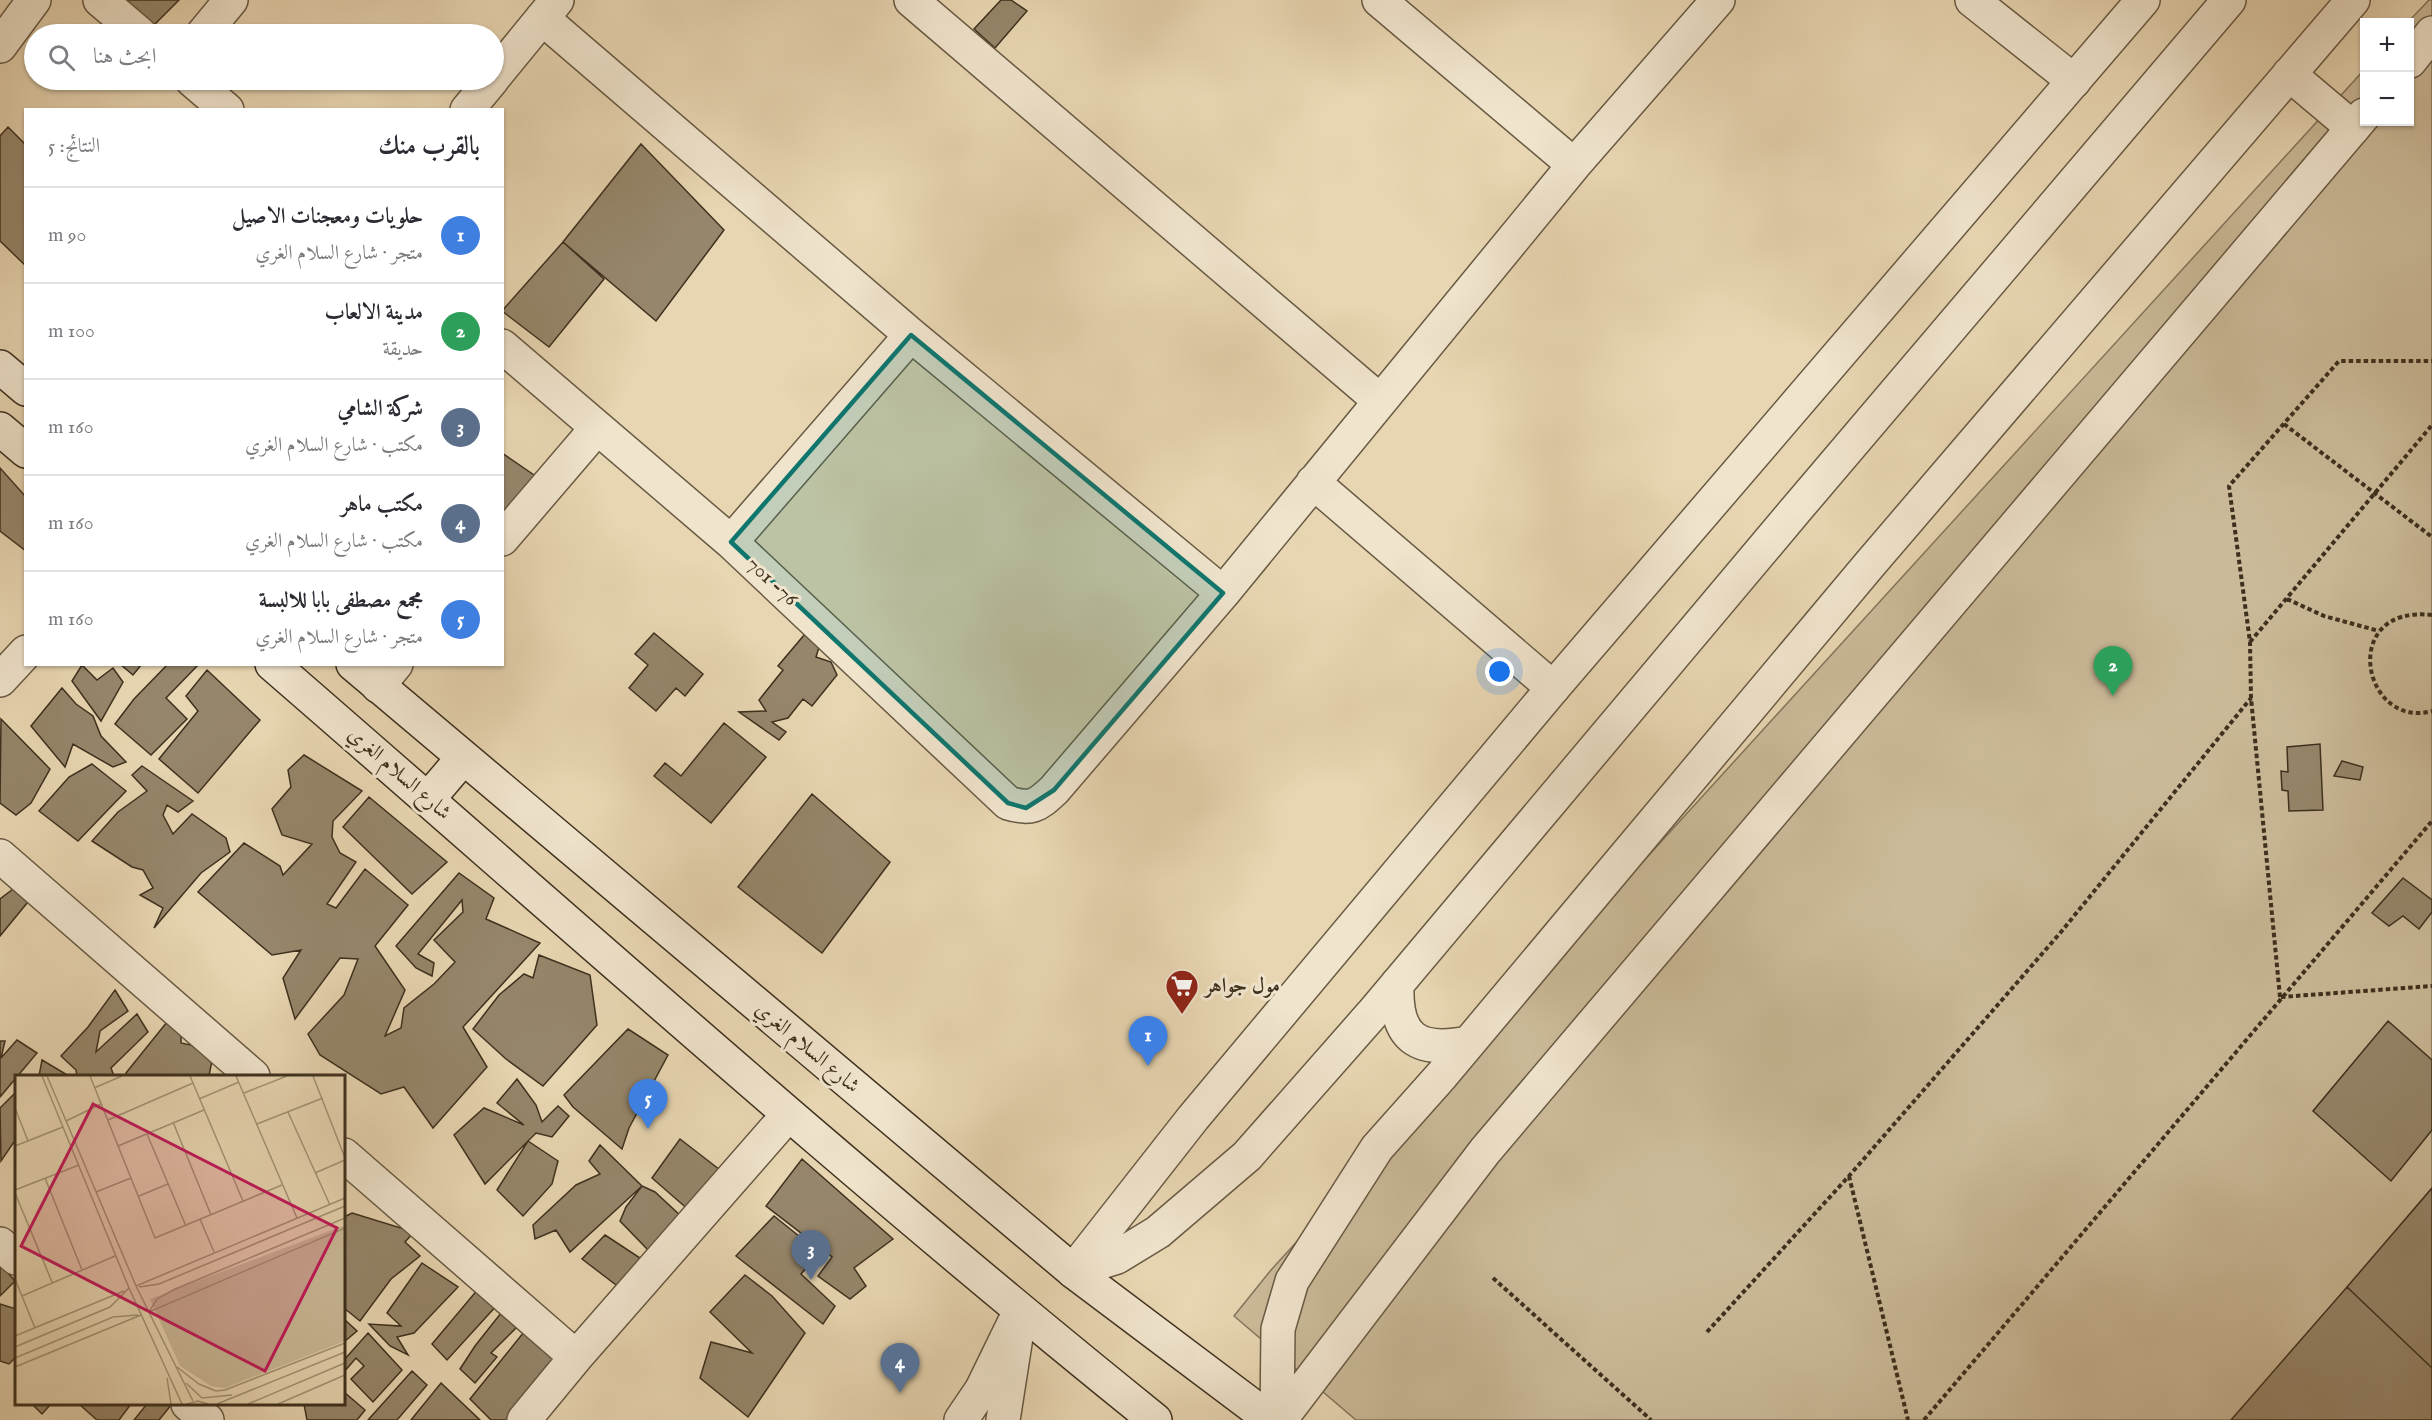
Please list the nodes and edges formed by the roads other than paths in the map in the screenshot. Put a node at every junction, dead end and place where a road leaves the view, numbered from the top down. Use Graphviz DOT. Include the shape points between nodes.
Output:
graph roads {
  1 [pos="34,0"];
  2 [pos="100,0"];
  3 [pos="231,0"];
  4 [pos="911,0"];
  5 [pos="1379,0"];
  6 [pos="1718,0"];
  7 [pos="1972,0"];
  8 [pos="2143,0"];
  9 [pos="2353,0"];
  10 [pos="2216,5"];
  11 [pos="550,9"];
  12 [pos="128,24"];
  13 [pos="211,24"];
  14 [pos="2432,33"];
  15 [pos="0,46"];
  16 [pos="2414,55"];
  17 [pos="504,65"];
  18 [pos="2289,74"];
  19 [pos="2074,81"];
  20 [pos="204,90"];
  21 [pos="483,90"];
  22 [pos="225,108"];
  23 [pos="469,108"];
  24 [pos="2359,122"];
  25 [pos="1574,165"];
  26 [pos="911,335"];
  27 [pos="504,348"];
  28 [pos="0,368"];
  29 [pos="24,387"];
  30 [pos="1379,400"];
  31 [pos="597,428"];
  32 [pos="0,429"];
  33 [pos="24,449"];
  34 [pos="1313,482"];
  35 [pos="504,537"];
  36 [pos="731,542"];
  37 [pos="1223,592"];
  38 [pos="24,654"];
  39 [pos="274,666"];
  40 [pos="359,666"];
  41 [pos="387,675"];
  42 [pos="0,681"];
  43 [pos="1553,688"];
  44 [pos="463,758"];
  45 [pos="428,799"];
  46 [pos="0,856"];
  47 [pos="1397,984"];
  48 [pos="1468,1043"];
  49 [pos="251,1075"];
  50 [pos="788,1115"];
  51 [pos="345,1156"];
  52 [pos="0,1244"];
  53 [pos="15,1257"];
  54 [pos="1073,1271"];
  55 [pos="1020,1311"];
  56 [pos="576,1357"];
  57 [pos="189,1405"];
  58 [pos="207,1420"];
  59 [pos="524,1420"];
  60 [pos="961,1420"];
  61 [pos="1003,1420"];
  62 [pos="1155,1420"];
  63 [pos="1270,1420"];
  64 [pos="1279,1420"];
  1 -- 15 [label="street"];
  2 -- 12 [label="street"];
  3 -- 13 [label="street"];
  4 -- 30 [label="street"];
  5 -- 25 [label="street"];
  6 -- 25 [label="street"];
  7 -- 19 [label="street"];
  8 -- 19 [label="street"];
  9 -- 18 [label="street"];
  10 -- 47 [label="street"];
  11 -- 17 [label="street"];
  11 -- 26 [label="street"];
  14 -- 16 [label="street"];
  18 -- 24 [label="street"];
  18 -- 48 [label="street"];
  19 -- 43 [label="street"];
  20 -- 22 [label="street"];
  21 -- 23 [label="street"];
  24 -- 64 [label="street" via="1485,1151"];
  25 -- 30 [label="street"];
  26 -- 36 [label="street"];
  26 -- 37 [label="street"];
  27 -- 31 [label="street, 701 -76"];
  28 -- 29 [label="street"];
  30 -- 34 [label="street"];
  31 -- 35 [label="street"];
  31 -- 36 [label="street, 701 -76"];
  32 -- 33 [label="street"];
  34 -- 37 [label="street"];
  34 -- 43 [label="street"];
  36 -- 37 [label="street, 701 -76" via="1008,803 1026,808 1041,803 1054,790"];
  38 -- 42 [label="street"];
  39 -- 45 [label="street, شارع السلام الغري"];
  40 -- 41 [label="street, شارع السلام الغري"];
  41 -- 44 [label="street, شارع السلام الغري"];
  43 -- 54 [label="street" via="1192,1118"];
  44 -- 45 [label="street"];
  44 -- 54 [label="street, شارع السلام الغري"];
  45 -- 50 [label="street, شارع السلام الغري"];
  46 -- 49 [label="street"];
  47 -- 48 [label="street" via="1398,1013 1410,1035 1432,1047"];
  47 -- 54 [label="street" via="1247,1156 1158,1232 1117,1257"];
  48 -- 64 [label="street" via="1377,1148 1292,1281 1278,1329"];
  50 -- 55 [label="street, شارع السلام الغري"];
  50 -- 56 [label="street"];
  51 -- 56 [label="street"];
  52 -- 53 [label="street"];
  54 -- 63 [label="street, شارع السلام الغري"];
  55 -- 60 [label="street" via="982,1389"];
  55 -- 61 [label="street"];
  55 -- 62 [label="street, شارع السلام الغري"];
  56 -- 59 [label="street"];
  57 -- 58 [label="street"];
}
